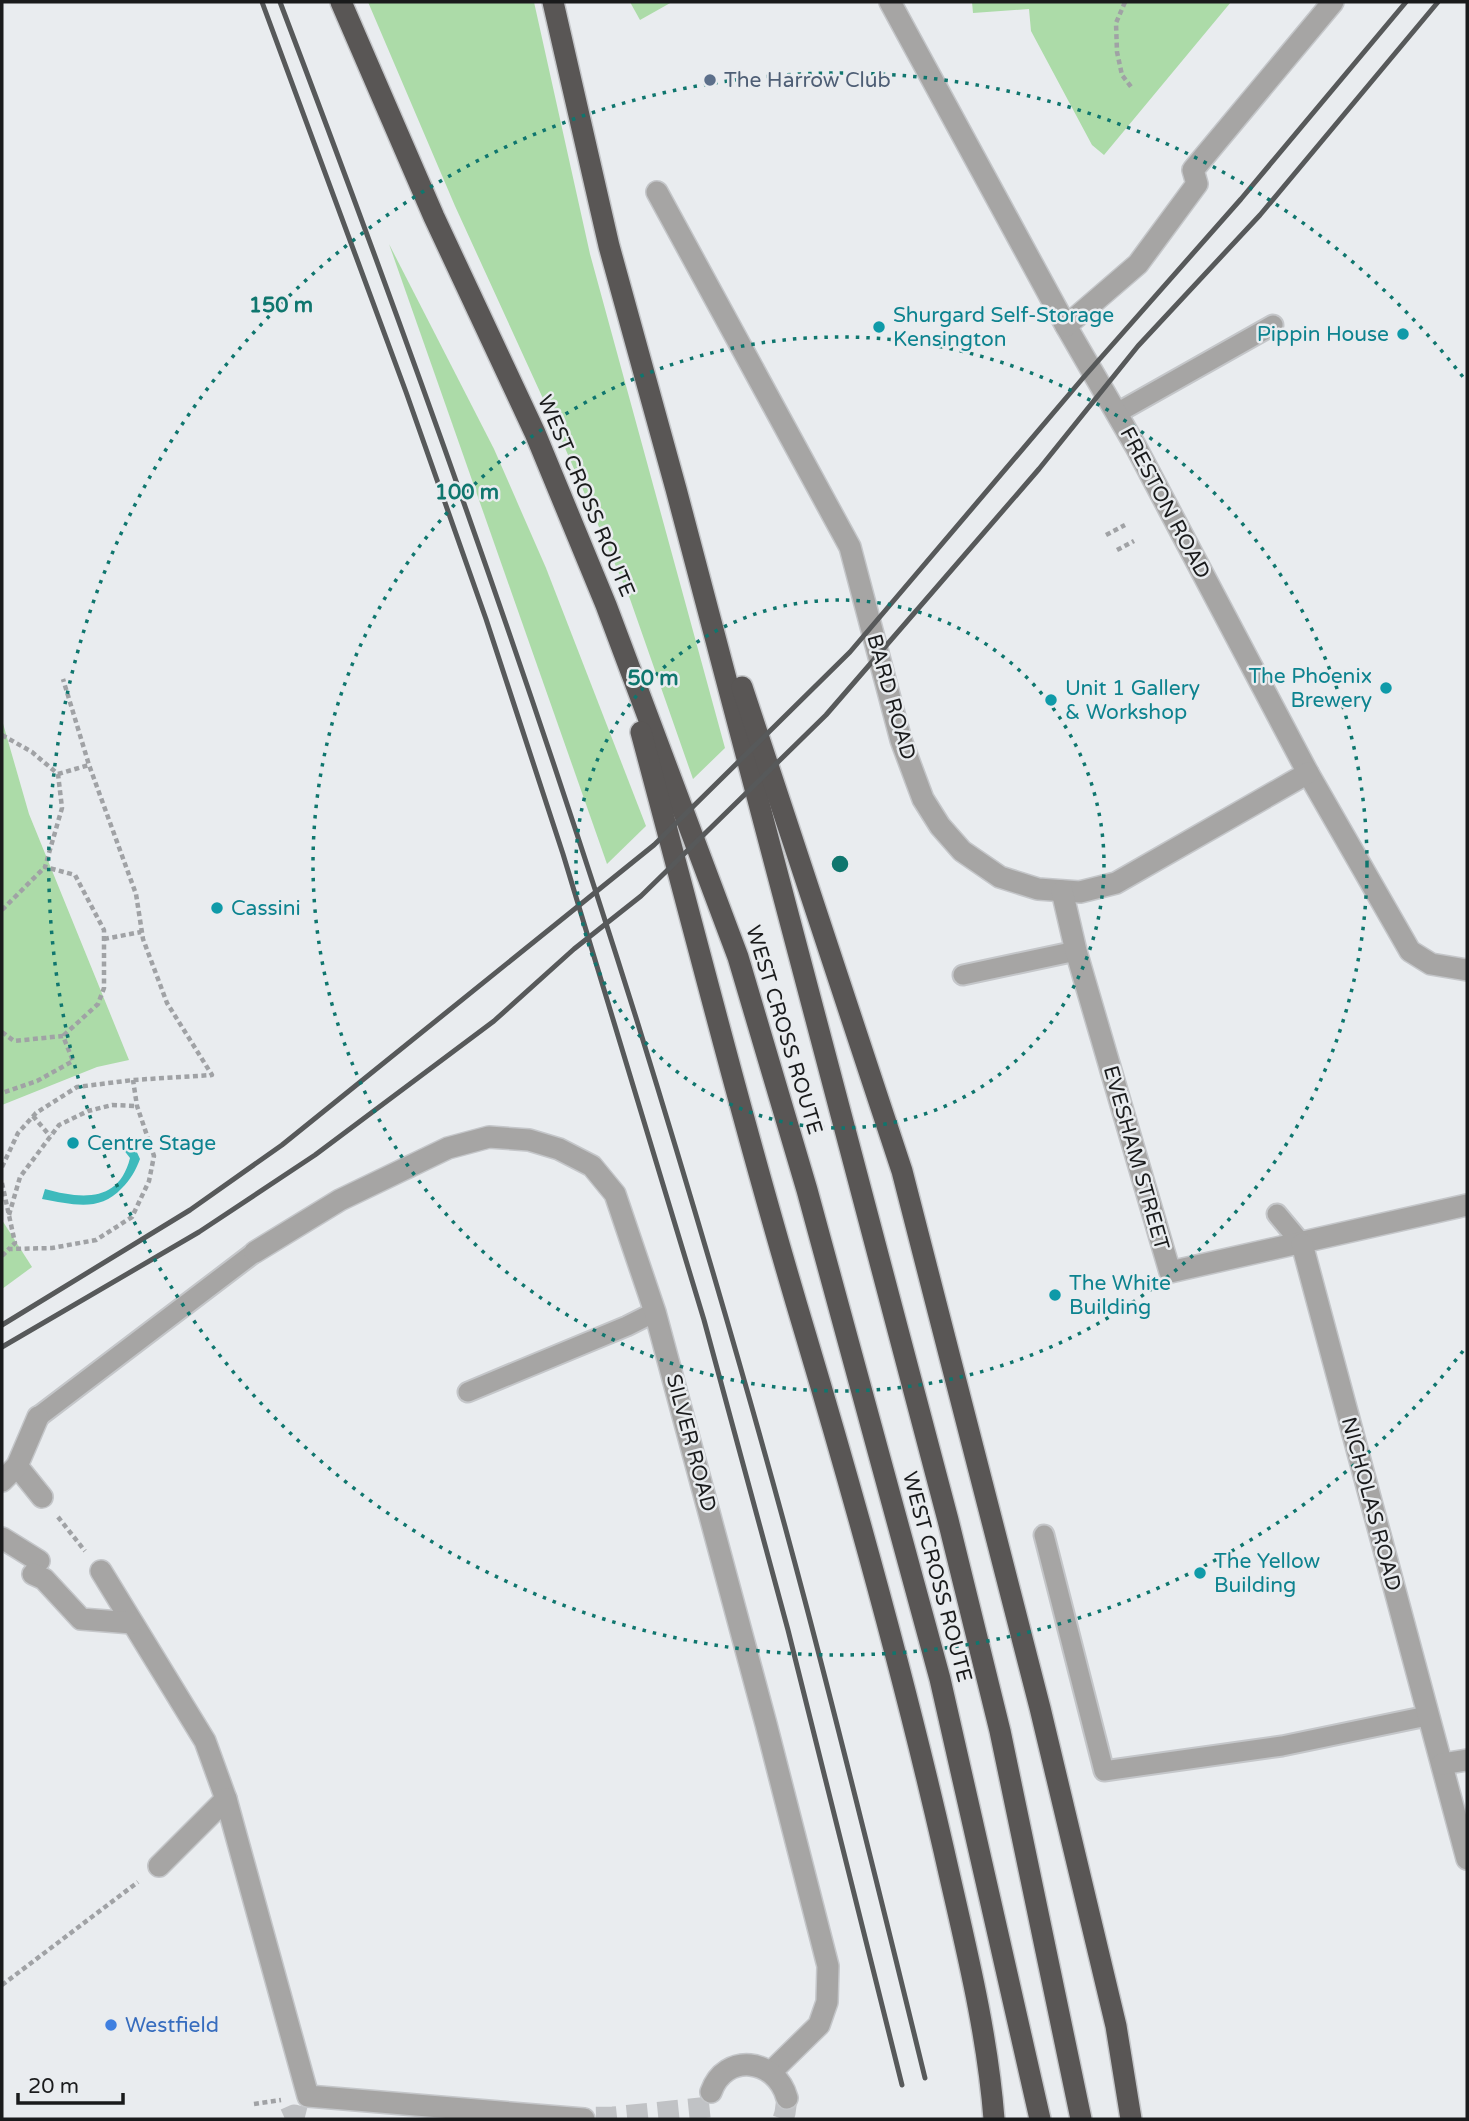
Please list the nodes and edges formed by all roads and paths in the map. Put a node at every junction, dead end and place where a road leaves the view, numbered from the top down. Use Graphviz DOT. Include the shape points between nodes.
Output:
graph roads {
  1 [pos="341,2"];
  2 [pos="553,2"];
  3 [pos="890,2"];
  4 [pos="1125,2"];
  5 [pos="1333,2"];
  6 [pos="1132,88"];
  7 [pos="657,192"];
  8 [pos="1273,325"];
  9 [pos="1066,326"];
  10 [pos="1117,413"];
  11 [pos="676,489"];
  12 [pos="1125,526"];
  13 [pos="1106,535"];
  14 [pos="1134,541"];
  15 [pos="1116,550"];
  16 [pos="607,605"];
  17 [pos="63,679"];
  18 [pos="2,735"];
  19 [pos="89,765"];
  20 [pos="1308,773"];
  21 [pos="58,774"];
  22 [pos="46,867"];
  23 [pos="1062,891"];
  24 [pos="2,910"];
  25 [pos="141,932"];
  26 [pos="104,939"];
  27 [pos="1076,951"];
  28 [pos="1467,970"];
  29 [pos="964,975"];
  30 [pos="2,1032"];
  31 [pos="63,1036"];
  32 [pos="133,1080"];
  33 [pos="2,1093"];
  34 [pos="137,1106"];
  35 [pos="33,1116"];
  36 [pos="50,1136"];
  37 [pos="2,1167"];
  38 [pos="2,1183"];
  39 [pos="1467,1205"];
  40 [pos="1277,1214"];
  41 [pos="9,1215"];
  42 [pos="1302,1244"];
  43 [pos="9,1249"];
  44 [pos="255,1252"];
  45 [pos="2,1255"];
  46 [pos="655,1312"];
  47 [pos="468,1392"];
  48 [pos="38,1418"];
  49 [pos="9,1474"];
  50 [pos="42,1497"];
  51 [pos="1044,1535"];
  52 [pos="2,1538"];
  53 [pos="101,1571"];
  54 [pos="132,1623"];
  55 [pos="1427,1716"];
  56 [pos="1467,1760"];
  57 [pos="1443,1764"];
  58 [pos="226,1799"];
  59 [pos="1467,1859"];
  60 [pos="159,1866"];
  61 [pos="2,1985"];
  62 [pos="771,2072"];
  63 [pos="711,2092"];
  64 [pos="787,2098"];
  65 [pos="584,2119"];
  66 [pos="994,2119"];
  67 [pos="1040,2119"];
  68 [pos="1081,2119"];
  69 [pos="1131,2119"];
  1 -- 16 [label="highway, WEST CROSS ROUTE" via="535,433"];
  2 -- 11 [label="highway, WEST CROSS ROUTE" via="609,246"];
  3 -- 9 [label="street, FRESTON ROAD"];
  4 -- 6 [label="path" via="1116,23 1116,52 1122,75"];
  5 -- 9 [label="street" via="1193,170 1198,184 1138,264"];
  7 -- 23 [label="street, BARD ROAD" via="850,547 901,740 923,799 940,827 962,850 1000,877"];
  8 -- 10 [label="lane"];
  9 -- 10 [label="street, FRESTON ROAD"];
  10 -- 20 [label="street, FRESTON ROAD"];
  11 -- 68 [label="highway, WEST CROSS ROUTE" via="948,1520 1000,1731"];
  11 -- 69 [label="highway" via="902,1171 1040,1708 1116,2026"];
  12 -- 13 [label="path"];
  14 -- 15 [label="path"];
  16 -- 66 [label="highway" via="762,1187 858,1510 916,1730 978,2002"];
  16 -- 67 [label="highway, WEST CROSS ROUTE" via="738,957 807,1190 940,1679"];
  17 -- 19 [label="path"];
  18 -- 21 [label="path"];
  19 -- 21 [label="path"];
  19 -- 25 [label="path" via="136,894"];
  20 -- 23 [label="street, BARD ROAD" via="1116,883 1080,892"];
  20 -- 28 [label="street, FRESTON ROAD" via="1410,951 1432,964"];
  21 -- 22 [label="path" via="62,808"];
  22 -- 24 [label="path"];
  22 -- 26 [label="path" via="75,875 104,930"];
  23 -- 27 [label="street"];
  25 -- 26 [label="path"];
  25 -- 32 [label="path" via="167,1003 212,1075"];
  26 -- 31 [label="path" via="104,988 98,1004"];
  27 -- 29 [label="lane"];
  27 -- 42 [label="street, EVESHAM STREET" via="1170,1272"];
  30 -- 31 [label="path" via="14,1041"];
  31 -- 33 [label="path" via="73,1061"];
  32 -- 34 [label="path"];
  32 -- 35 [label="path" via="77,1087"];
  34 -- 36 [label="path" via="112,1105 88,1111 59,1125"];
  34 -- 43 [label="path" via="154,1156 149,1181 132,1217 96,1240"];
  35 -- 36 [label="path"];
  35 -- 37 [label="path" via="18,1133"];
  36 -- 41 [label="path" via="20,1177"];
  38 -- 41 [label="path"];
  39 -- 42 [label="street, EVESHAM STREET"];
  40 -- 42 [label="lane"];
  41 -- 43 [label="path" via="15,1242"];
  42 -- 55 [label="street, NICHOLAS ROAD"];
  43 -- 45 [label="path"];
  44 -- 46 [label="street, SILVER ROAD" via="340,1200 448,1148 489,1137 529,1140 592,1166 615,1194"];
  44 -- 48 [label="lane"];
  46 -- 47 [label="lane"];
  46 -- 62 [label="street, SILVER ROAD" via="828,1966 827,2002 819,2025"];
  48 -- 49 [label="street"];
  49 -- 50 [label="street"];
  50 -- 53 [label="path"];
  51 -- 55 [label="lane" via="1104,1771 1282,1746"];
  52 -- 54 [label="street" via="81,1619"];
  53 -- 54 [label="street"];
  54 -- 58 [label="street" via="205,1741"];
  55 -- 57 [label="street, NICHOLAS ROAD"];
  56 -- 57 [label="street"];
  57 -- 59 [label="street, NICHOLAS ROAD"];
  58 -- 60 [label="street"];
  58 -- 65 [label="street" via="308,2096"];
  60 -- 61 [label="path"];
  62 -- 63 [label="street" via="747,2064 735,2067 724,2073"];
  62 -- 64 [label="street"];
}
